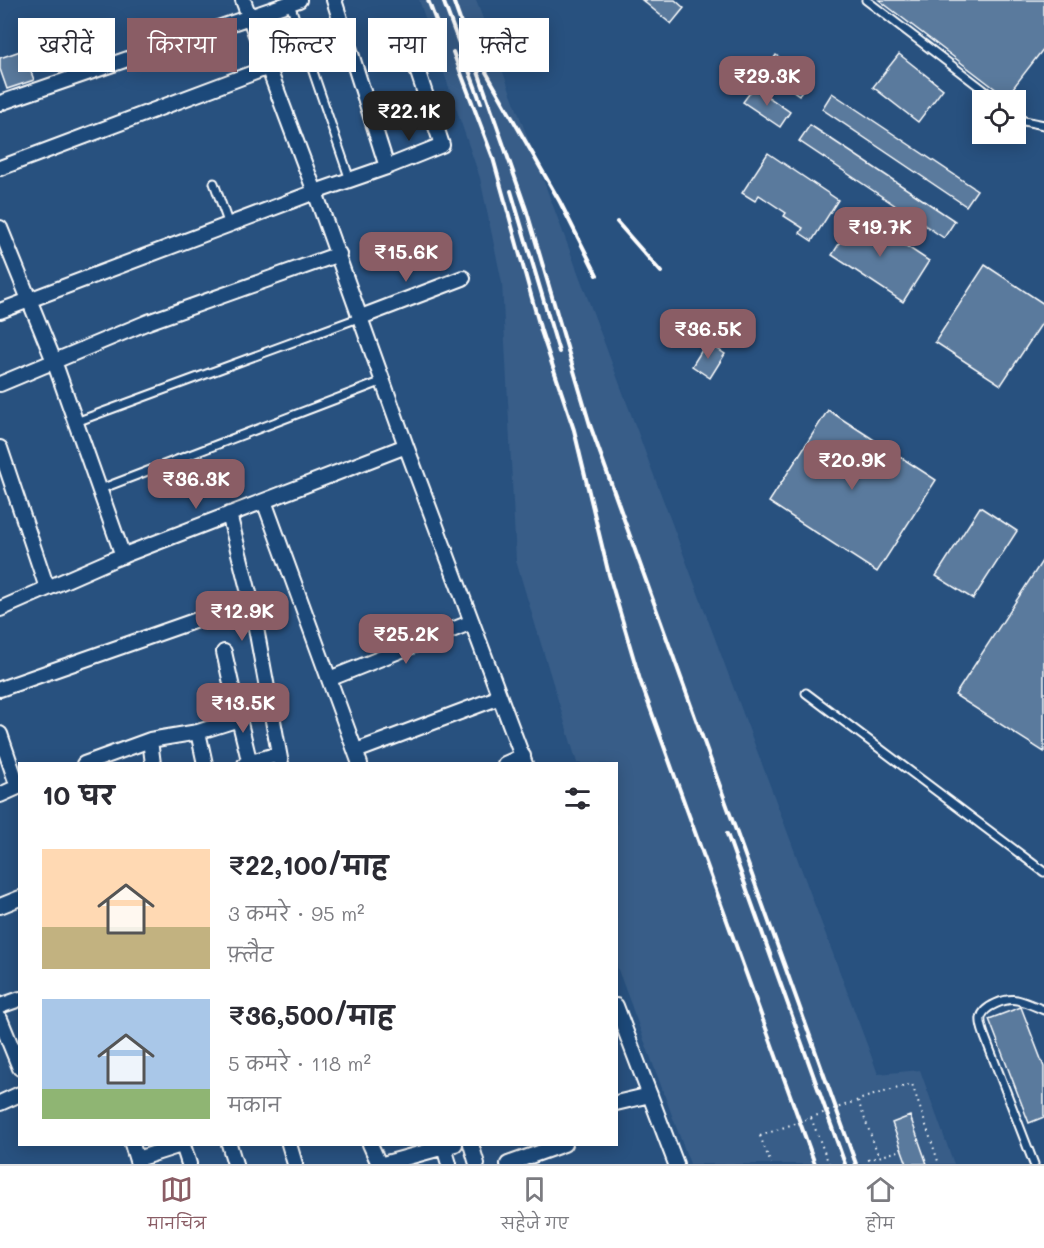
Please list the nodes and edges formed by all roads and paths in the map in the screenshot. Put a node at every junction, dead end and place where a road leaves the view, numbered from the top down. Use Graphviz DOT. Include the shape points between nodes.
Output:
graph roads {
  1 [pos="243,0"];
  2 [pos="334,0"];
  3 [pos="866,0"];
  4 [pos="294,2"];
  5 [pos="250,16"];
  6 [pos="256,72"];
  7 [pos="271,72"];
  8 [pos="418,72"];
  9 [pos="984,90"];
  10 [pos="0,103"];
  11 [pos="1026,121"];
  12 [pos="1044,125"];
  13 [pos="387,167"];
  14 [pos="0,168"];
  15 [pos="350,180"];
  16 [pos="214,183"];
  17 [pos="315,192"];
  18 [pos="229,225"];
  19 [pos="0,228"];
  20 [pos="339,254"];
  21 [pos="463,278"];
  22 [pos="29,300"];
  23 [pos="0,311"];
  24 [pos="361,317"];
  25 [pos="54,361"];
  26 [pos="383,381"];
  27 [pos="0,384"];
  28 [pos="76,422"];
  29 [pos="406,446"];
  30 [pos="0,448"];
  31 [pos="98,490"];
  32 [pos="264,501"];
  33 [pos="229,514"];
  34 [pos="123,556"];
  35 [pos="47,588"];
  36 [pos="250,602"];
  37 [pos="0,609"];
  38 [pos="472,622"];
  39 [pos="224,652"];
  40 [pos="329,679"];
  41 [pos="0,689"];
  42 [pos="806,693"];
  43 [pos="500,697"];
  44 [pos="239,719"];
  45 [pos="198,732"];
  46 [pos="0,734"];
  47 [pos="150,740"];
  48 [pos="358,757"];
  49 [pos="280,759"];
  50 [pos="524,760"];
  51 [pos="90,762"];
  52 [pos="153,762"];
  53 [pos="205,762"];
  54 [pos="248,762"];
  55 [pos="256,762"];
  56 [pos="18,784"];
  57 [pos="18,787"];
  58 [pos="0,795"];
  59 [pos="1044,872"];
  60 [pos="18,899"];
  61 [pos="0,906"];
  62 [pos="18,1000"];
  63 [pos="0,1006"];
  64 [pos="1044,1010"];
  65 [pos="618,1011"];
  66 [pos="0,1019"];
  67 [pos="18,1063"];
  68 [pos="18,1095"];
  69 [pos="650,1095"];
  70 [pos="858,1101"];
  71 [pos="0,1103"];
  72 [pos="618,1103"];
  73 [pos="811,1118"];
  74 [pos="133,1146"];
  75 [pos="181,1146"];
  76 [pos="184,1146"];
  77 [pos="230,1146"];
  78 [pos="290,1146"];
  79 [pos="371,1146"];
  80 [pos="440,1146"];
  81 [pos="448,1146"];
  82 [pos="472,1146"];
  83 [pos="554,1146"];
  84 [pos="538,1149"];
  85 [pos="902,1150"];
  86 [pos="403,1151"];
  87 [pos="879,1157"];
  88 [pos="868,1160"];
  89 [pos="138,1162"];
  90 [pos="189,1164"];
  91 [pos="235,1164"];
  92 [pos="295,1164"];
  93 [pos="381,1164"];
  94 [pos="449,1164"];
  95 [pos="477,1164"];
  96 [pos="507,1164"];
  97 [pos="676,1164"];
  98 [pos="771,1164"];
  99 [pos="829,1164"];
  100 [pos="939,1164"];
  101 [pos="1034,1164"];
  1 -- 5 [label="street"];
  2 -- 13 [label="street"];
  3 -- 9 [label="lane"];
  4 -- 5 [label="street"];
  4 -- 15 [label="lane"];
  5 -- 10 [label="street"];
  6 -- 14 [label="street"];
  7 -- 17 [label="street"];
  8 -- 13 [label="street" via="442,145"];
  11 -- 12 [label="lane"];
  13 -- 15 [label="street"];
  15 -- 17 [label="street"];
  16 -- 18 [label="lane"];
  17 -- 18 [label="street"];
  17 -- 20 [label="street"];
  18 -- 22 [label="street"];
  19 -- 22 [label="street"];
  20 -- 24 [label="street"];
  20 -- 25 [label="street" via="148,322"];
  21 -- 24 [label="street"];
  22 -- 23 [label="street"];
  22 -- 25 [label="street"];
  24 -- 26 [label="street"];
  24 -- 28 [label="lane"];
  25 -- 27 [label="street"];
  25 -- 28 [label="street"];
  26 -- 29 [label="street"];
  26 -- 31 [label="lane"];
  28 -- 31 [label="street"];
  29 -- 32 [label="street"];
  29 -- 38 [label="street"];
  30 -- 35 [label="street"];
  31 -- 34 [label="street"];
  32 -- 33 [label="street"];
  32 -- 40 [label="street"];
  33 -- 34 [label="street"];
  33 -- 36 [label="street"];
  34 -- 35 [label="street"];
  35 -- 37 [label="street"];
  36 -- 41 [label="street"];
  36 -- 49 [label="street"];
  38 -- 40 [label="street"];
  38 -- 43 [label="street"];
  39 -- 44 [label="street"];
  40 -- 48 [label="street"];
  42 -- 59 [label="lane"];
  43 -- 48 [label="street"];
  43 -- 50 [label="street"];
  44 -- 45 [label="street"];
  44 -- 54 [label="street"];
  45 -- 47 [label="street"];
  45 -- 53 [label="street"];
  46 -- 56 [label="street"];
  47 -- 51 [label="street"];
  47 -- 52 [label="street"];
  49 -- 55 [label="street"];
  57 -- 58 [label="street"];
  60 -- 61 [label="street"];
  62 -- 63 [label="street"];
  64 -- 101 [label="lane" via="1008,1000 990,1007 981,1020 984,1037"];
  65 -- 69 [label="street"];
  66 -- 67 [label="street"];
  68 -- 71 [label="street"];
  69 -- 72 [label="street"];
  69 -- 97 [label="street"];
  70 -- 73 [label="path, bridge"];
  70 -- 87 [label="path"];
  70 -- 100 [label="path" via="912,1084"];
  73 -- 98 [label="path, bridge" via="760,1136"];
  73 -- 99 [label="path"];
  74 -- 89 [label="street"];
  75 -- 89 [label="street"];
  76 -- 90 [label="street"];
  77 -- 91 [label="street"];
  78 -- 92 [label="street"];
  79 -- 93 [label="street"];
  80 -- 86 [label="street"];
  81 -- 94 [label="street"];
  82 -- 95 [label="street"];
  83 -- 84 [label="street"];
  84 -- 96 [label="street"];
  85 -- 87 [label="path"];
  86 -- 93 [label="street"];
  87 -- 88 [label="path"];
}
